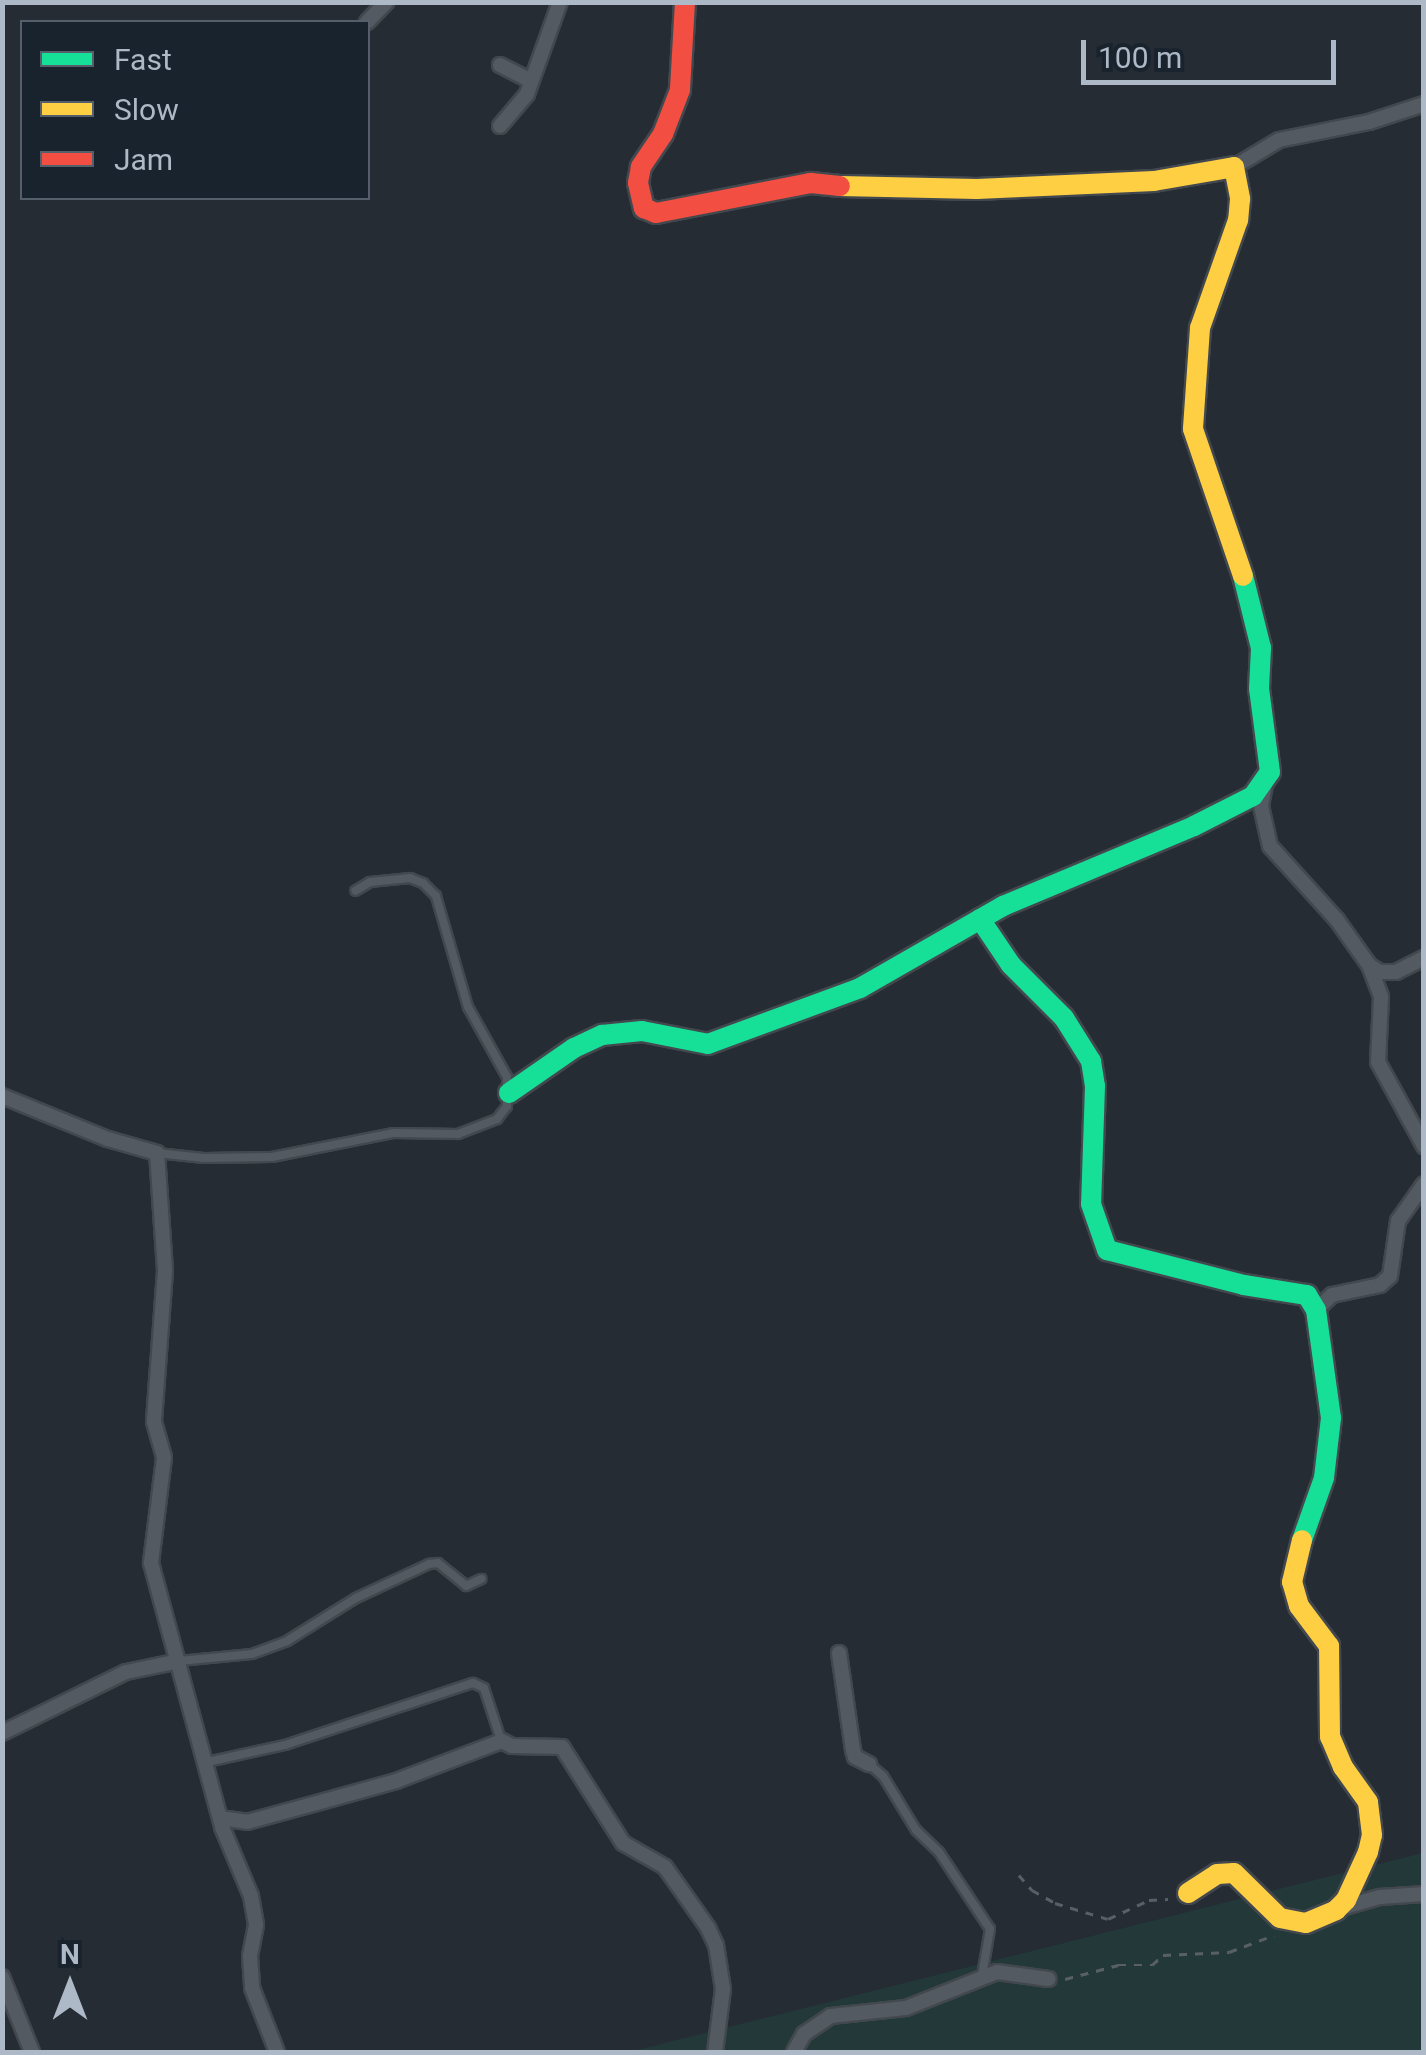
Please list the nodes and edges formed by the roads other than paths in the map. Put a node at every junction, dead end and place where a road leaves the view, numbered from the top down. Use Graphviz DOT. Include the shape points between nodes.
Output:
graph roads {
  1 [pos="560,2"];
  2 [pos="685,2"];
  3 [pos="500,65"];
  4 [pos="529,80"];
  5 [pos="1424,104"];
  6 [pos="500,126"];
  7 [pos="1234,167"];
  8 [pos="1263,796"];
  9 [pos="355,891"];
  10 [pos="980,919"];
  11 [pos="1424,958"];
  12 [pos="1369,966"];
  13 [pos="1403,970"];
  14 [pos="1381,998"];
  15 [pos="509,1093"];
  16 [pos="2,1096"];
  17 [pos="1424,1146"];
  18 [pos="156,1153"];
  19 [pos="1424,1184"];
  20 [pos="1316,1310"];
  21 [pos="481,1579"];
  22 [pos="839,1654"];
  23 [pos="179,1661"];
  24 [pos="2,1733"];
  25 [pos="502,1741"];
  26 [pos="207,1762"];
  27 [pos="869,1764"];
  28 [pos="220,1818"];
  29 [pos="1188,1893"];
  30 [pos="1424,1894"];
  31 [pos="1336,1910"];
  32 [pos="2,1976"];
  33 [pos="1049,1979"];
  34 [pos="980,1980"];
  35 [pos="32,2052"];
  36 [pos="277,2052"];
  37 [pos="715,2052"];
  38 [pos="794,2052"];
  1 -- 4 [label="street"];
  2 -- 7 [label="street" via="680,90 638,183 644,208 656,213 811,183 977,189 1154,181"];
  3 -- 4 [label="street"];
  4 -- 6 [label="street" via="527,94"];
  5 -- 7 [label="street" via="1279,140"];
  7 -- 8 [label="street" via="1238,220 1200,328 1193,429 1238,553 1261,648 1270,772"];
  8 -- 10 [label="street"];
  8 -- 12 [label="street" via="1266,837 1276,854"];
  9 -- 15 [label="lane" via="370,882 410,878 436,896 468,1006 500,1062"];
  10 -- 15 [label="street" via="860,988 731,1038 708,1044 642,1032 602,1034"];
  10 -- 20 [label="street" via="1011,966 1064,1018 1091,1061 1091,1204 1107,1250 1297,1291"];
  11 -- 13 [label="street"];
  12 -- 13 [label="street"];
  12 -- 14 [label="street"];
  13 -- 14 [label="lane"];
  14 -- 17 [label="street" via="1378,1062"];
  15 -- 18 [label="lane" via="498,1120 458,1134 393,1132 272,1158"];
  16 -- 18 [label="street"];
  18 -- 23 [label="street" via="164,1271 154,1422 164,1458 150,1563"];
  19 -- 20 [label="street" via="1398,1220 1390,1276 1332,1295"];
  20 -- 31 [label="street" via="1330,1418 1324,1478 1292,1582 1300,1606 1329,1646 1330,1737 1368,1802 1372,1836"];
  21 -- 23 [label="lane" via="466,1586 429,1564 287,1641 252,1654"];
  22 -- 27 [label="street" via="853,1750"];
  23 -- 24 [label="street" via="126,1672"];
  23 -- 26 [label="street"];
  25 -- 26 [label="lane" via="484,1688 473,1684 298,1741"];
  25 -- 28 [label="street" via="324,1801 247,1822"];
  25 -- 37 [label="street" via="562,1746 623,1843 666,1867 682,1887 708,1928 720,1964 724,2005"];
  26 -- 28 [label="street"];
  27 -- 34 [label="lane" via="990,1929"];
  28 -- 36 [label="street" via="251,1896 252,1988"];
  29 -- 31 [label="street" via="1225,1872 1294,1923"];
  30 -- 31 [label="street" via="1357,1901"];
  32 -- 35 [label="street"];
  33 -- 34 [label="street" via="1010,1971"];
  34 -- 38 [label="street" via="906,2008 831,2016 804,2034"];
}
